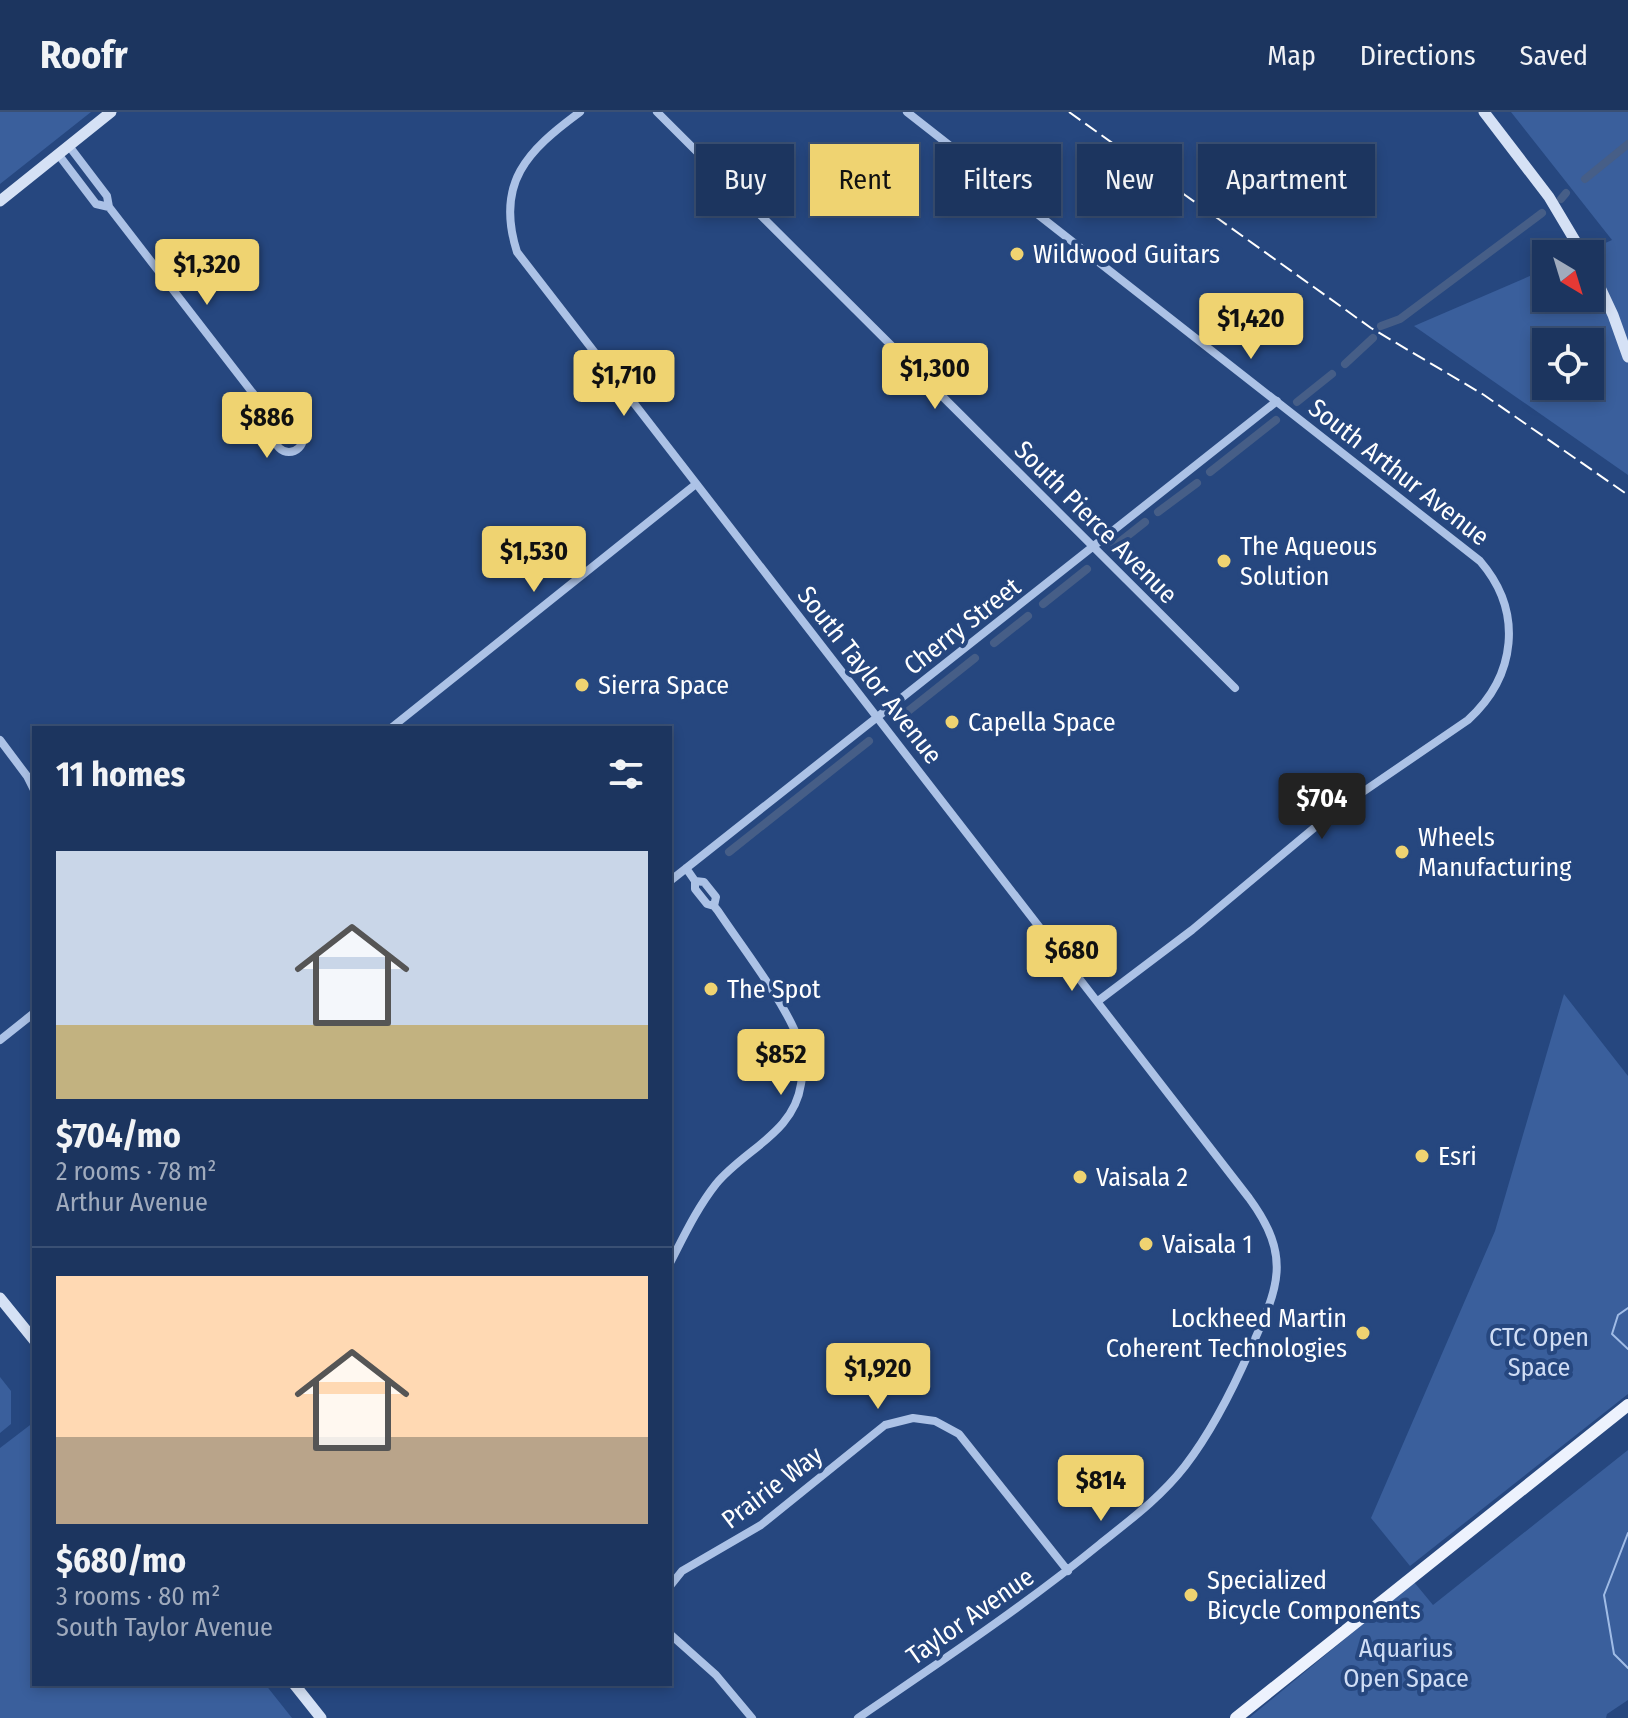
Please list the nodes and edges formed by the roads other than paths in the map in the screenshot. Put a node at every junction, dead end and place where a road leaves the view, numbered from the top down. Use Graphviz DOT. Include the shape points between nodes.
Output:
graph roads {
  1 [pos="111,112"];
  2 [pos="580,112"];
  3 [pos="657,112"];
  4 [pos="907,112"];
  5 [pos="1484,112"];
  6 [pos="69,146"];
  7 [pos="58,154"];
  8 [pos="0,201"];
  9 [pos="109,207"];
  10 [pos="1575,240"];
  11 [pos="1604,296"];
  12 [pos="1628,357"];
  13 [pos="1277,401"];
  14 [pos="279,427"];
  15 [pos="696,484"];
  16 [pos="1094,547"];
  17 [pos="1235,688"];
  18 [pos="878,718"];
  19 [pos="394,726"];
  20 [pos="0,740"];
  21 [pos="32,786"];
  22 [pos="686,868"];
  23 [pos="672,879"];
  24 [pos="1098,1001"];
  25 [pos="32,1015"];
  26 [pos="0,1040"];
  27 [pos="672,1259"];
  28 [pos="1277,1266"];
  29 [pos="0,1298"];
  30 [pos="32,1338"];
  31 [pos="1628,1405"];
  32 [pos="1068,1571"];
  33 [pos="672,1584"];
  34 [pos="672,1636"];
  35 [pos="296,1686"];
  36 [pos="321,1718"];
  37 [pos="752,1718"];
  38 [pos="858,1718"];
  39 [pos="1236,1718"];
  1 -- 6 [label="main road"];
  2 -- 15 [label="street, South Taylor Avenue" via="541,141 521,165 512,187 509,229 523,262"];
  3 -- 16 [label="street, South Pierce Avenue"];
  4 -- 13 [label="street, South Arthur Avenue"];
  5 -- 10 [label="main road"];
  6 -- 7 [label="main road"];
  6 -- 9 [label="street" via="107,196"];
  7 -- 8 [label="main road"];
  7 -- 9 [label="street" via="96,204"];
  9 -- 14 [label="street"];
  11 -- 12 [label="main road"];
  13 -- 16 [label="street, Cherry Street"];
  13 -- 24 [label="street, South Arthur Avenue" via="1480,561 1503,598 1507,658 1495,691 1468,720 1328,815"];
  15 -- 18 [label="street, South Taylor Avenue"];
  15 -- 19 [label="street"];
  16 -- 17 [label="street, South Pierce Avenue"];
  16 -- 18 [label="street, Cherry Street"];
  18 -- 22 [label="street, Cherry Street"];
  18 -- 24 [label="street, South Taylor Avenue"];
  20 -- 21 [label="street"];
  22 -- 23 [label="street, Cherry Street"];
  22 -- 27 [label="street" via="716,897 714,906 792,1024 804,1069 800,1096 787,1121 718,1181"];
  24 -- 28 [label="street, South Taylor Avenue" via="1259,1212 1274,1240"];
  25 -- 26 [label="street"];
  28 -- 32 [label="street, Taylor Avenue" via="1274,1297 1213,1426 1167,1487"];
  29 -- 30 [label="main road"];
  31 -- 39 [label="main road"];
  32 -- 33 [label="street, Prairie Way" via="959,1434 935,1421 913,1418 885,1425 761,1525 682,1571"];
  32 -- 38 [label="street, Taylor Avenue"];
  34 -- 37 [label="street" via="716,1675"];
  35 -- 36 [label="main road"];
}
